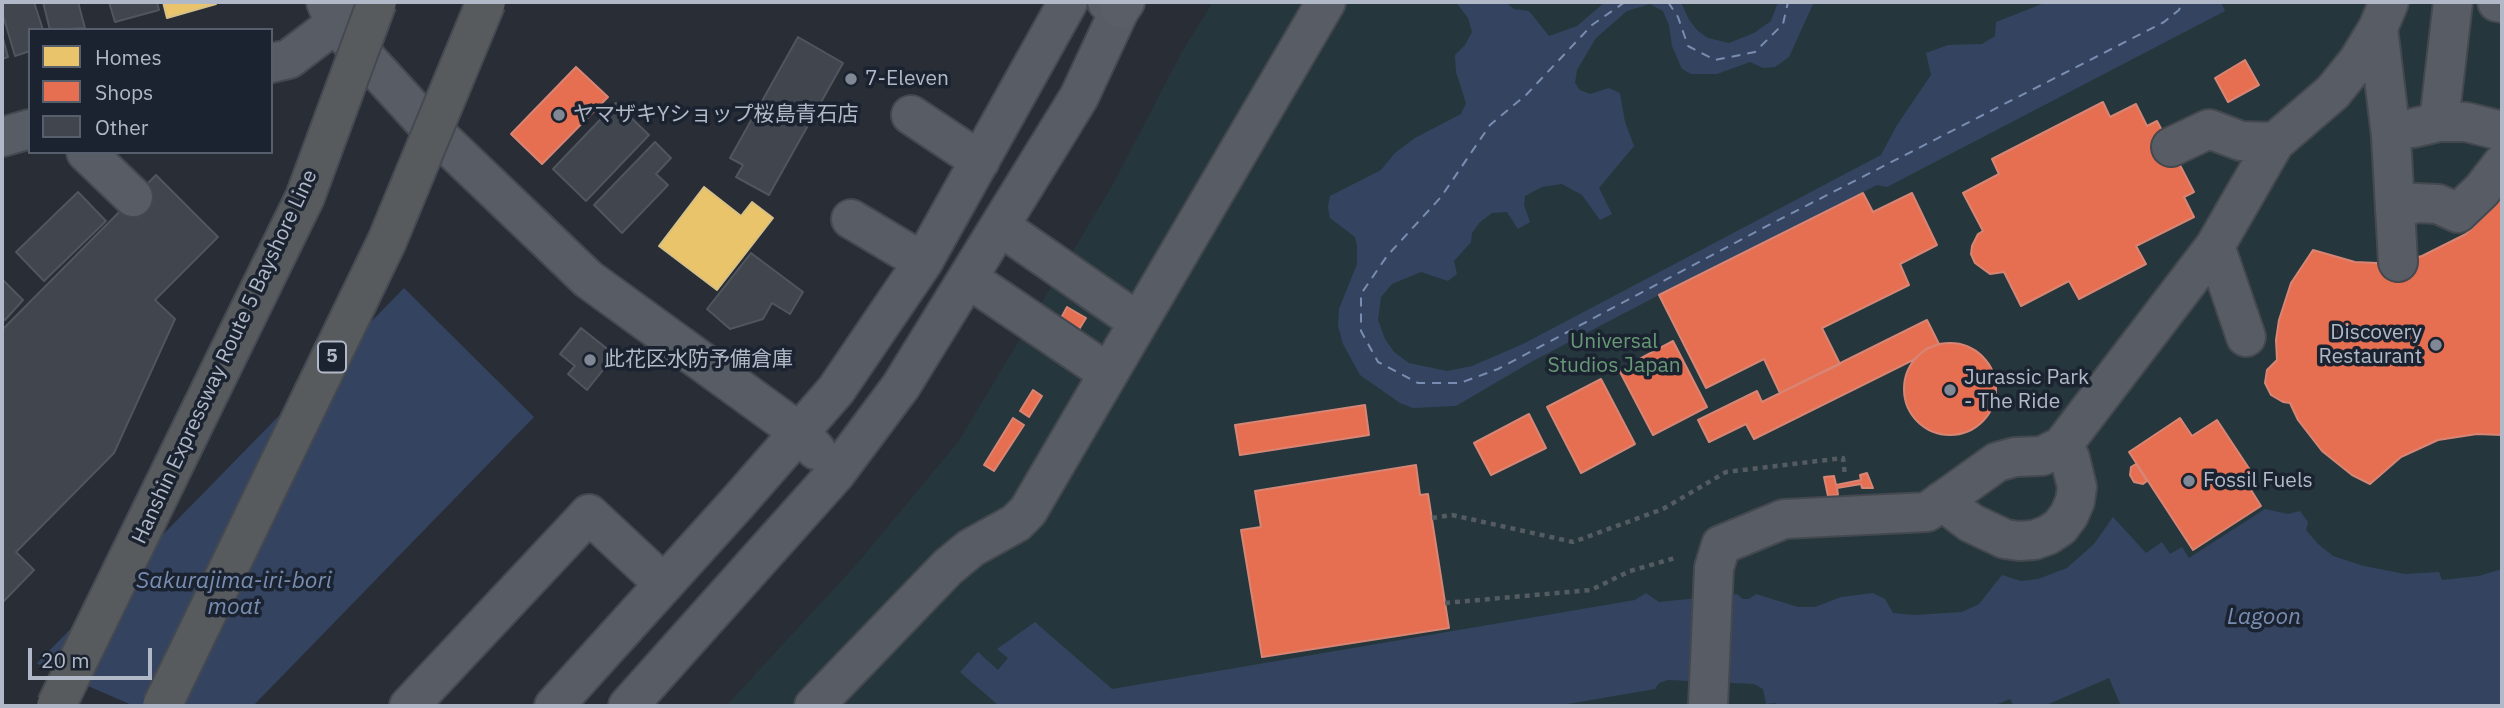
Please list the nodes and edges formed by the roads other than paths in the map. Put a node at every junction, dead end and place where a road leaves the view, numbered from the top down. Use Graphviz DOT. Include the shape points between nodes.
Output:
graph roads {
  1 [pos="377,2"];
  2 [pos="486,2"];
  3 [pos="1068,2"];
  4 [pos="1326,2"];
  5 [pos="2453,2"];
  6 [pos="2497,2"];
  7 [pos="2502,3"];
  8 [pos="1117,4"];
  9 [pos="337,9"];
  10 [pos="2384,15"];
  11 [pos="273,63"];
  12 [pos="463,84"];
  13 [pos="911,115"];
  14 [pos="2439,122"];
  15 [pos="429,127"];
  16 [pos="28,130"];
  17 [pos="2502,131"];
  18 [pos="2391,136"];
  19 [pos="2,137"];
  20 [pos="2275,142"];
  21 [pos="2171,147"];
  22 [pos="88,154"];
  23 [pos="981,161"];
  24 [pos="2502,164"];
  25 [pos="133,197"];
  26 [pos="2395,210"];
  27 [pos="851,219"];
  28 [pos="1001,227"];
  29 [pos="2215,246"];
  30 [pos="923,262"];
  31 [pos="2398,262"];
  32 [pos="969,279"];
  33 [pos="1138,322"];
  34 [pos="2246,337"];
  35 [pos="1108,373"];
  36 [pos="799,432"];
  37 [pos="2062,446"];
  38 [pos="836,472"];
  39 [pos="1942,501"];
  40 [pos="664,584"];
  41 [pos="56,706"];
  42 [pos="162,706"];
  43 [pos="409,706"];
  44 [pos="554,706"];
  45 [pos="628,706"];
  46 [pos="814,706"];
  47 [pos="1708,706"];
  1 -- 41 [label="highway, Hanshin Expressway Route 5 Bayshore Line, bridge" via="305,197"];
  2 -- 42 [label="highway, 5, bridge" via="387,241"];
  3 -- 23 [label="street"];
  4 -- 33 [label="street"];
  5 -- 14 [label="street"];
  6 -- 7 [label="street"];
  8 -- 28 [label="street" via="1079,97"];
  9 -- 11 [label="street" via="289,59"];
  9 -- 15 [label="street"];
  10 -- 18 [label="street"];
  10 -- 20 [label="street" via="2358,61 2333,92"];
  12 -- 15 [label="street"];
  13 -- 23 [label="street"];
  14 -- 17 [label="street" via="2466,122"];
  14 -- 18 [label="street"];
  15 -- 36 [label="street" via="588,279"];
  16 -- 19 [label="street"];
  18 -- 26 [label="street"];
  20 -- 21 [label="street" via="2241,141 2209,129"];
  20 -- 29 [label="street"];
  22 -- 25 [label="street"];
  23 -- 30 [label="street"];
  24 -- 26 [label="street" via="2458,213 2438,204"];
  26 -- 31 [label="street"];
  27 -- 30 [label="street"];
  28 -- 32 [label="street"];
  28 -- 33 [label="street"];
  29 -- 34 [label="street"];
  29 -- 37 [label="street"];
  30 -- 36 [label="street" via="836,390"];
  32 -- 35 [label="street"];
  32 -- 38 [label="street" via="901,386"];
  33 -- 35 [label="street"];
  35 -- 46 [label="street" via="1028,511 948,567"];
  36 -- 38 [label="street"];
  36 -- 40 [label="street"];
  37 -- 39 [label="street" via="2042,456 1997,462"];
  37 -- 39 [label="street" via="2076,472 2075,501 2060,527 2048,535 2034,540 2005,539 1971,523"];
  38 -- 45 [label="street"];
  39 -- 47 [label="street" via="1927,512 1784,519 1721,545 1714,568"];
  40 -- 43 [label="street" via="589,514"];
  40 -- 44 [label="street"];
}
